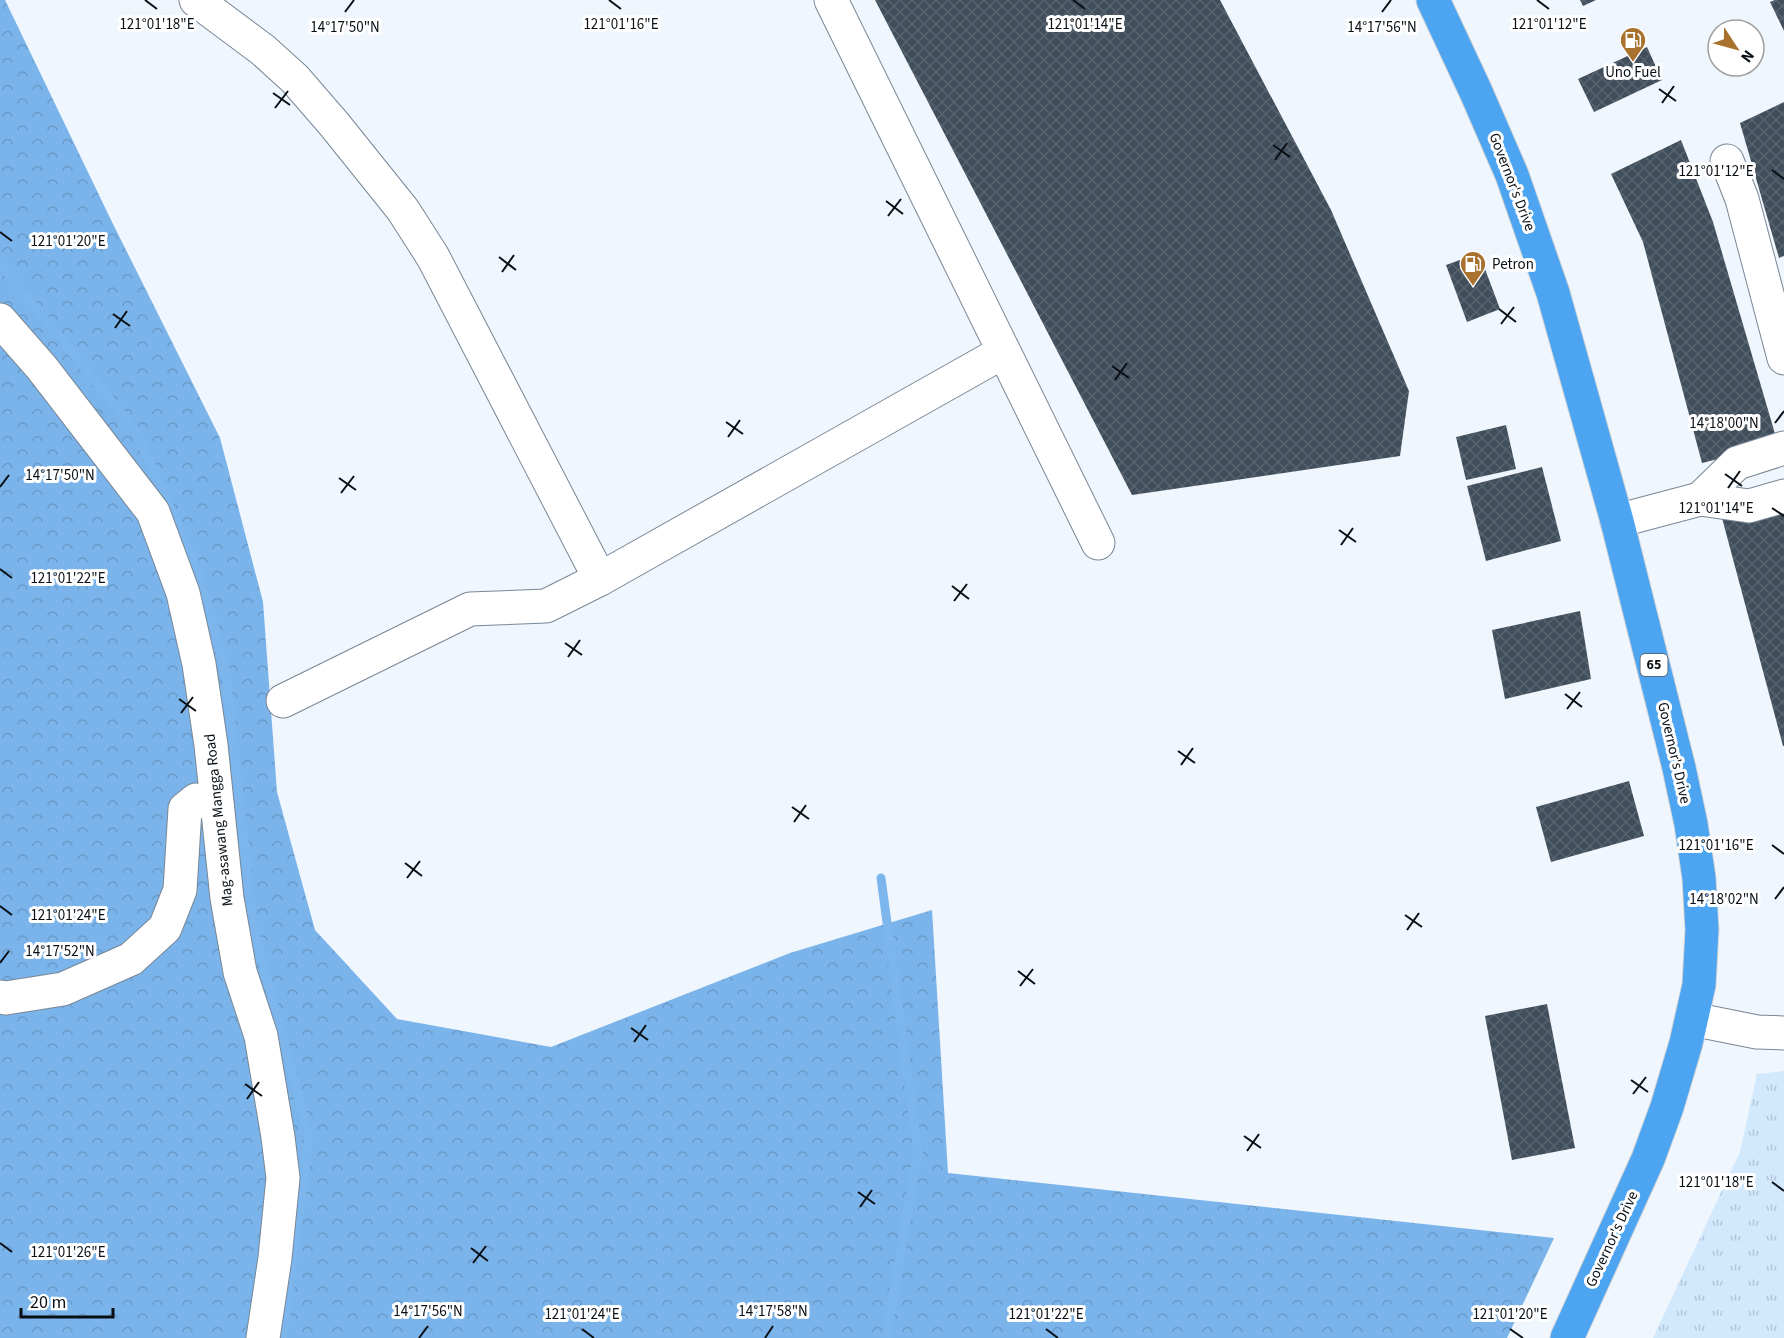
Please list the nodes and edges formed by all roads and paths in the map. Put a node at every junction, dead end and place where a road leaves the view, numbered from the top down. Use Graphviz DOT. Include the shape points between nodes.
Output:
graph roads {
  1 [pos="196,0"];
  2 [pos="831,0"];
  3 [pos="1433,0"];
  4 [pos="1727,161"];
  5 [pos="1779,315"];
  6 [pos="0,320"];
  7 [pos="1003,352"];
  8 [pos="1784,358"];
  9 [pos="1784,448"];
  10 [pos="1784,496"];
  11 [pos="1700,499"];
  12 [pos="1617,521"];
  13 [pos="1098,543"];
  14 [pos="600,579"];
  15 [pos="283,701"];
  16 [pos="217,805"];
  17 [pos="0,997"];
  18 [pos="1692,1019"];
  19 [pos="1784,1033"];
  20 [pos="263,1338"];
  21 [pos="1567,1338"];
  1 -- 14 [label="street" via="295,79 403,210 433,257"];
  2 -- 7 [label="street"];
  3 -- 12 [label="highway, Governor's Drive / 65" via="1512,175 1553,293"];
  4 -- 5 [label="street"];
  5 -- 8 [label="street"];
  6 -- 16 [label="street, Mag-asawang Mangga Road" via="153,512 183,593 199,664"];
  7 -- 13 [label="street"];
  7 -- 14 [label="street"];
  9 -- 11 [label="street" via="1737,463"];
  10 -- 11 [label="street" via="1749,506"];
  11 -- 12 [label="street"];
  12 -- 18 [label="highway, Governor's Drive / 65" via="1691,824 1702,930 1699,985"];
  14 -- 15 [label="street" via="546,606 470,609"];
  16 -- 17 [label="street" via="196,800 185,809 180,890 165,928 131,959 63,989"];
  16 -- 20 [label="street, Mag-asawang Mangga Road" via="240,972 261,1036 283,1178"];
  18 -- 19 [label="street" via="1757,1032"];
  18 -- 21 [label="highway, Governor's Drive / 65" via="1648,1159"];
}
